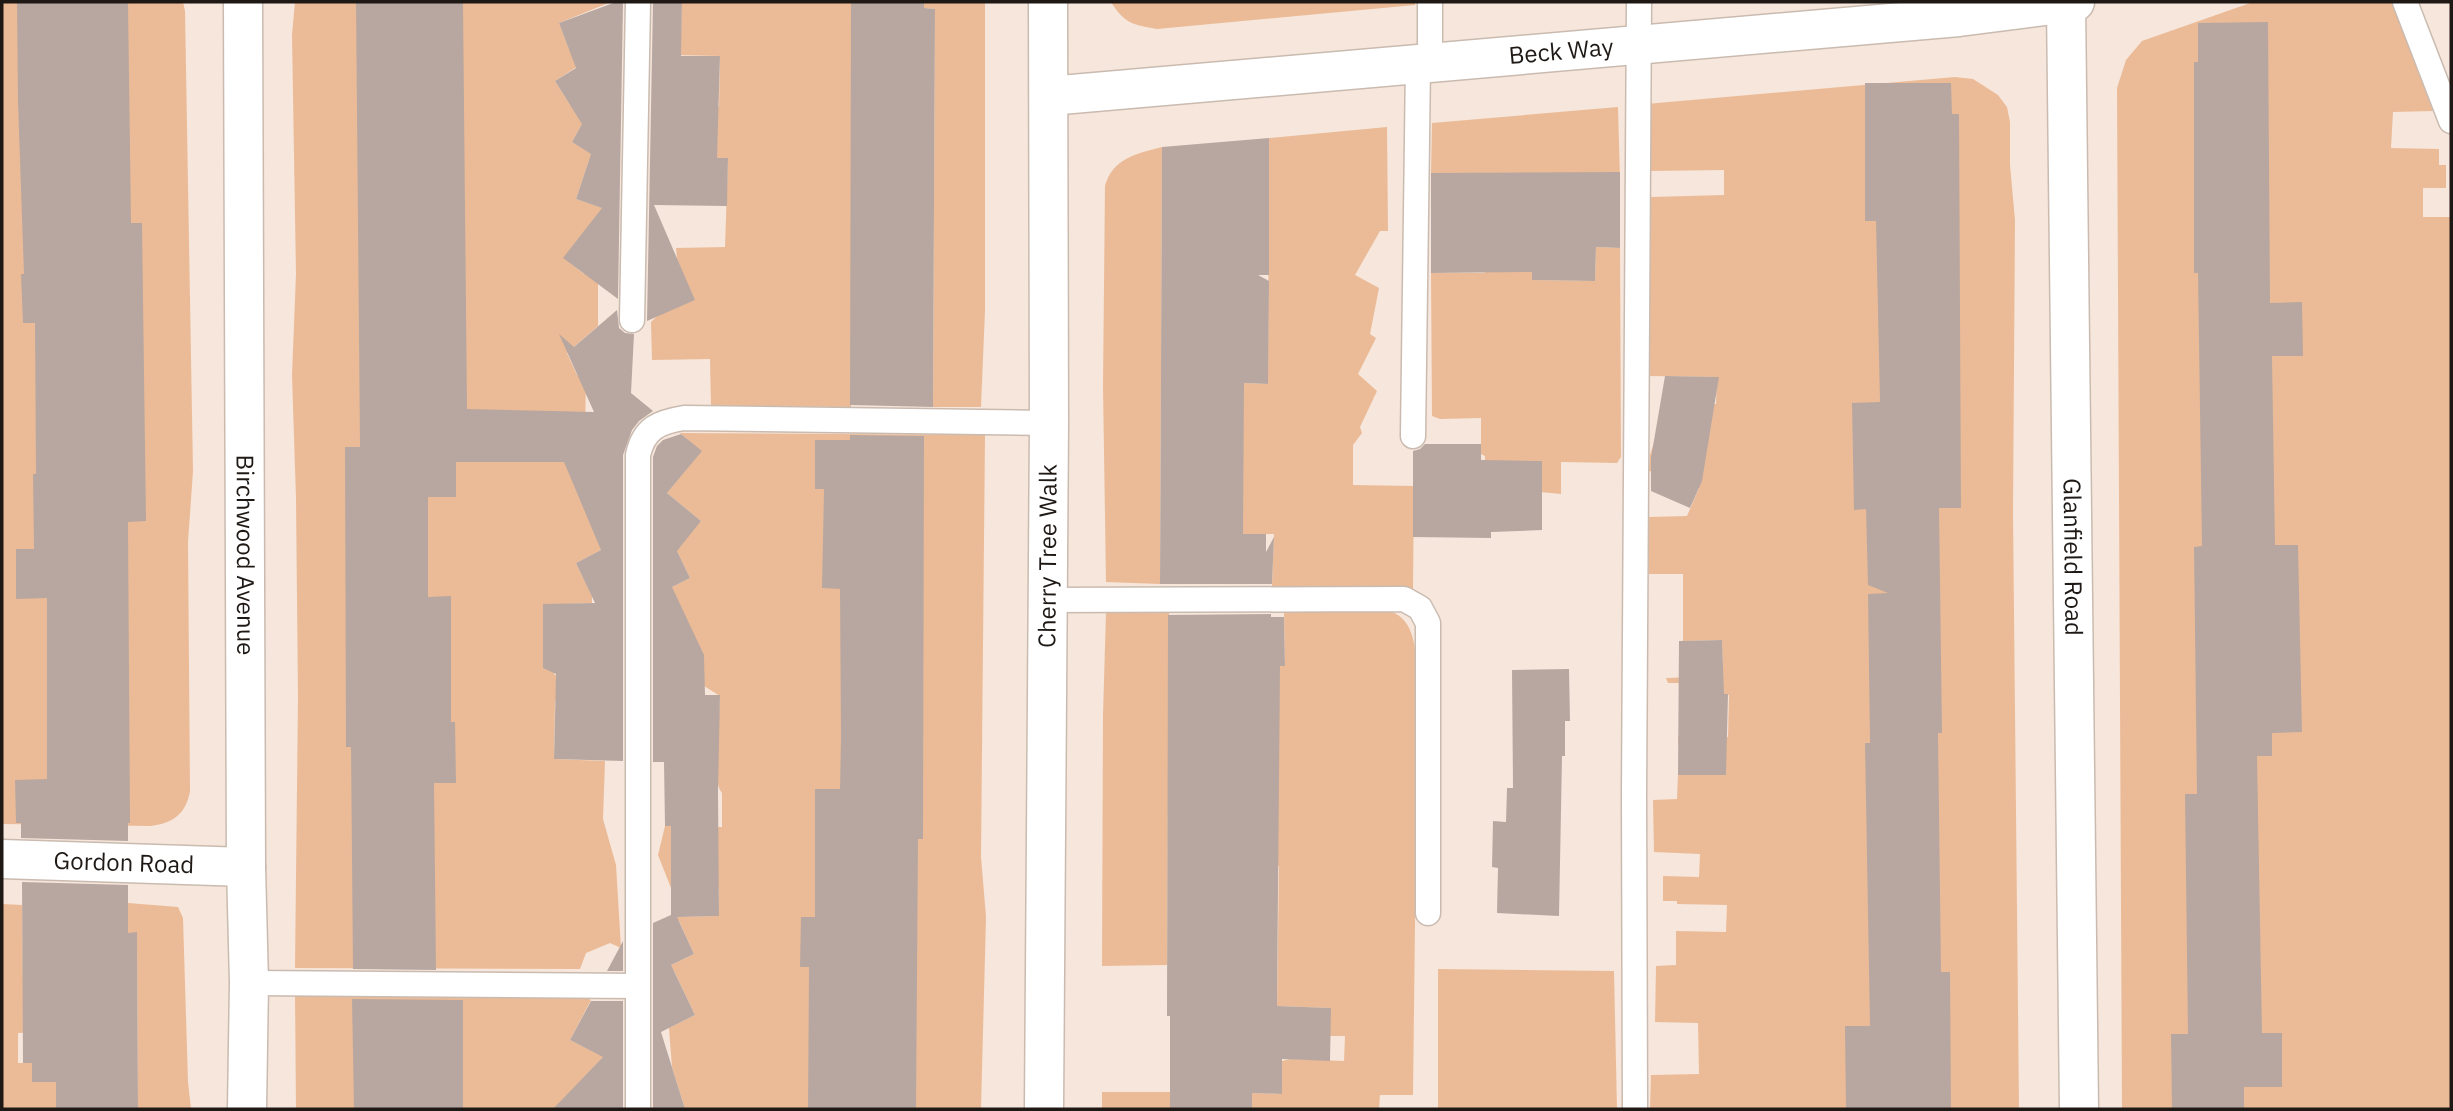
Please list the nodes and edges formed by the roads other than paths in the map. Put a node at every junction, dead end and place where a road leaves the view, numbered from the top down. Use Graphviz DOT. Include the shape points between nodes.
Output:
graph roads {
  1 [pos="243,2"];
  2 [pos="638,2"];
  3 [pos="1048,2"];
  4 [pos="1430,2"];
  5 [pos="1639,2"];
  6 [pos="2405,2"];
  7 [pos="2070,3"];
  8 [pos="1639,45"];
  9 [pos="1424,63"];
  10 [pos="1049,96"];
  11 [pos="2451,121"];
  12 [pos="632,320"];
  13 [pos="1049,423"];
  14 [pos="1413,436"];
  15 [pos="1047,600"];
  16 [pos="2,859"];
  17 [pos="246,867"];
  18 [pos="1428,913"];
  19 [pos="249,983"];
  20 [pos="637,986"];
  21 [pos="247,1109"];
  22 [pos="638,1109"];
  23 [pos="1044,1109"];
  24 [pos="1635,1109"];
  25 [pos="2079,1109"];
  1 -- 17 [label="street, Birchwood Avenue"];
  2 -- 12 [label="lane"];
  3 -- 10 [label="street, Cherry Tree Walk"];
  4 -- 9 [label="lane"];
  5 -- 8 [label="lane"];
  6 -- 11 [label="lane"];
  7 -- 8 [label="street, Beck Way"];
  7 -- 25 [label="street, Glanfield Road"];
  8 -- 9 [label="street, Beck Way"];
  8 -- 24 [label="lane"];
  9 -- 10 [label="street, Beck Way"];
  9 -- 14 [label="lane"];
  10 -- 13 [label="street, Cherry Tree Walk"];
  13 -- 15 [label="street, Cherry Tree Walk"];
  13 -- 20 [label="lane" via="684,418 665,421 642,441 638,469"];
  15 -- 18 [label="lane" via="1404,599 1420,608 1428,624"];
  15 -- 23 [label="street, Cherry Tree Walk"];
  16 -- 17 [label="street, Gordon Road"];
  17 -- 19 [label="street, Birchwood Avenue"];
  19 -- 20 [label="lane"];
  19 -- 21 [label="street, Birchwood Avenue"];
  20 -- 22 [label="lane"];
}
